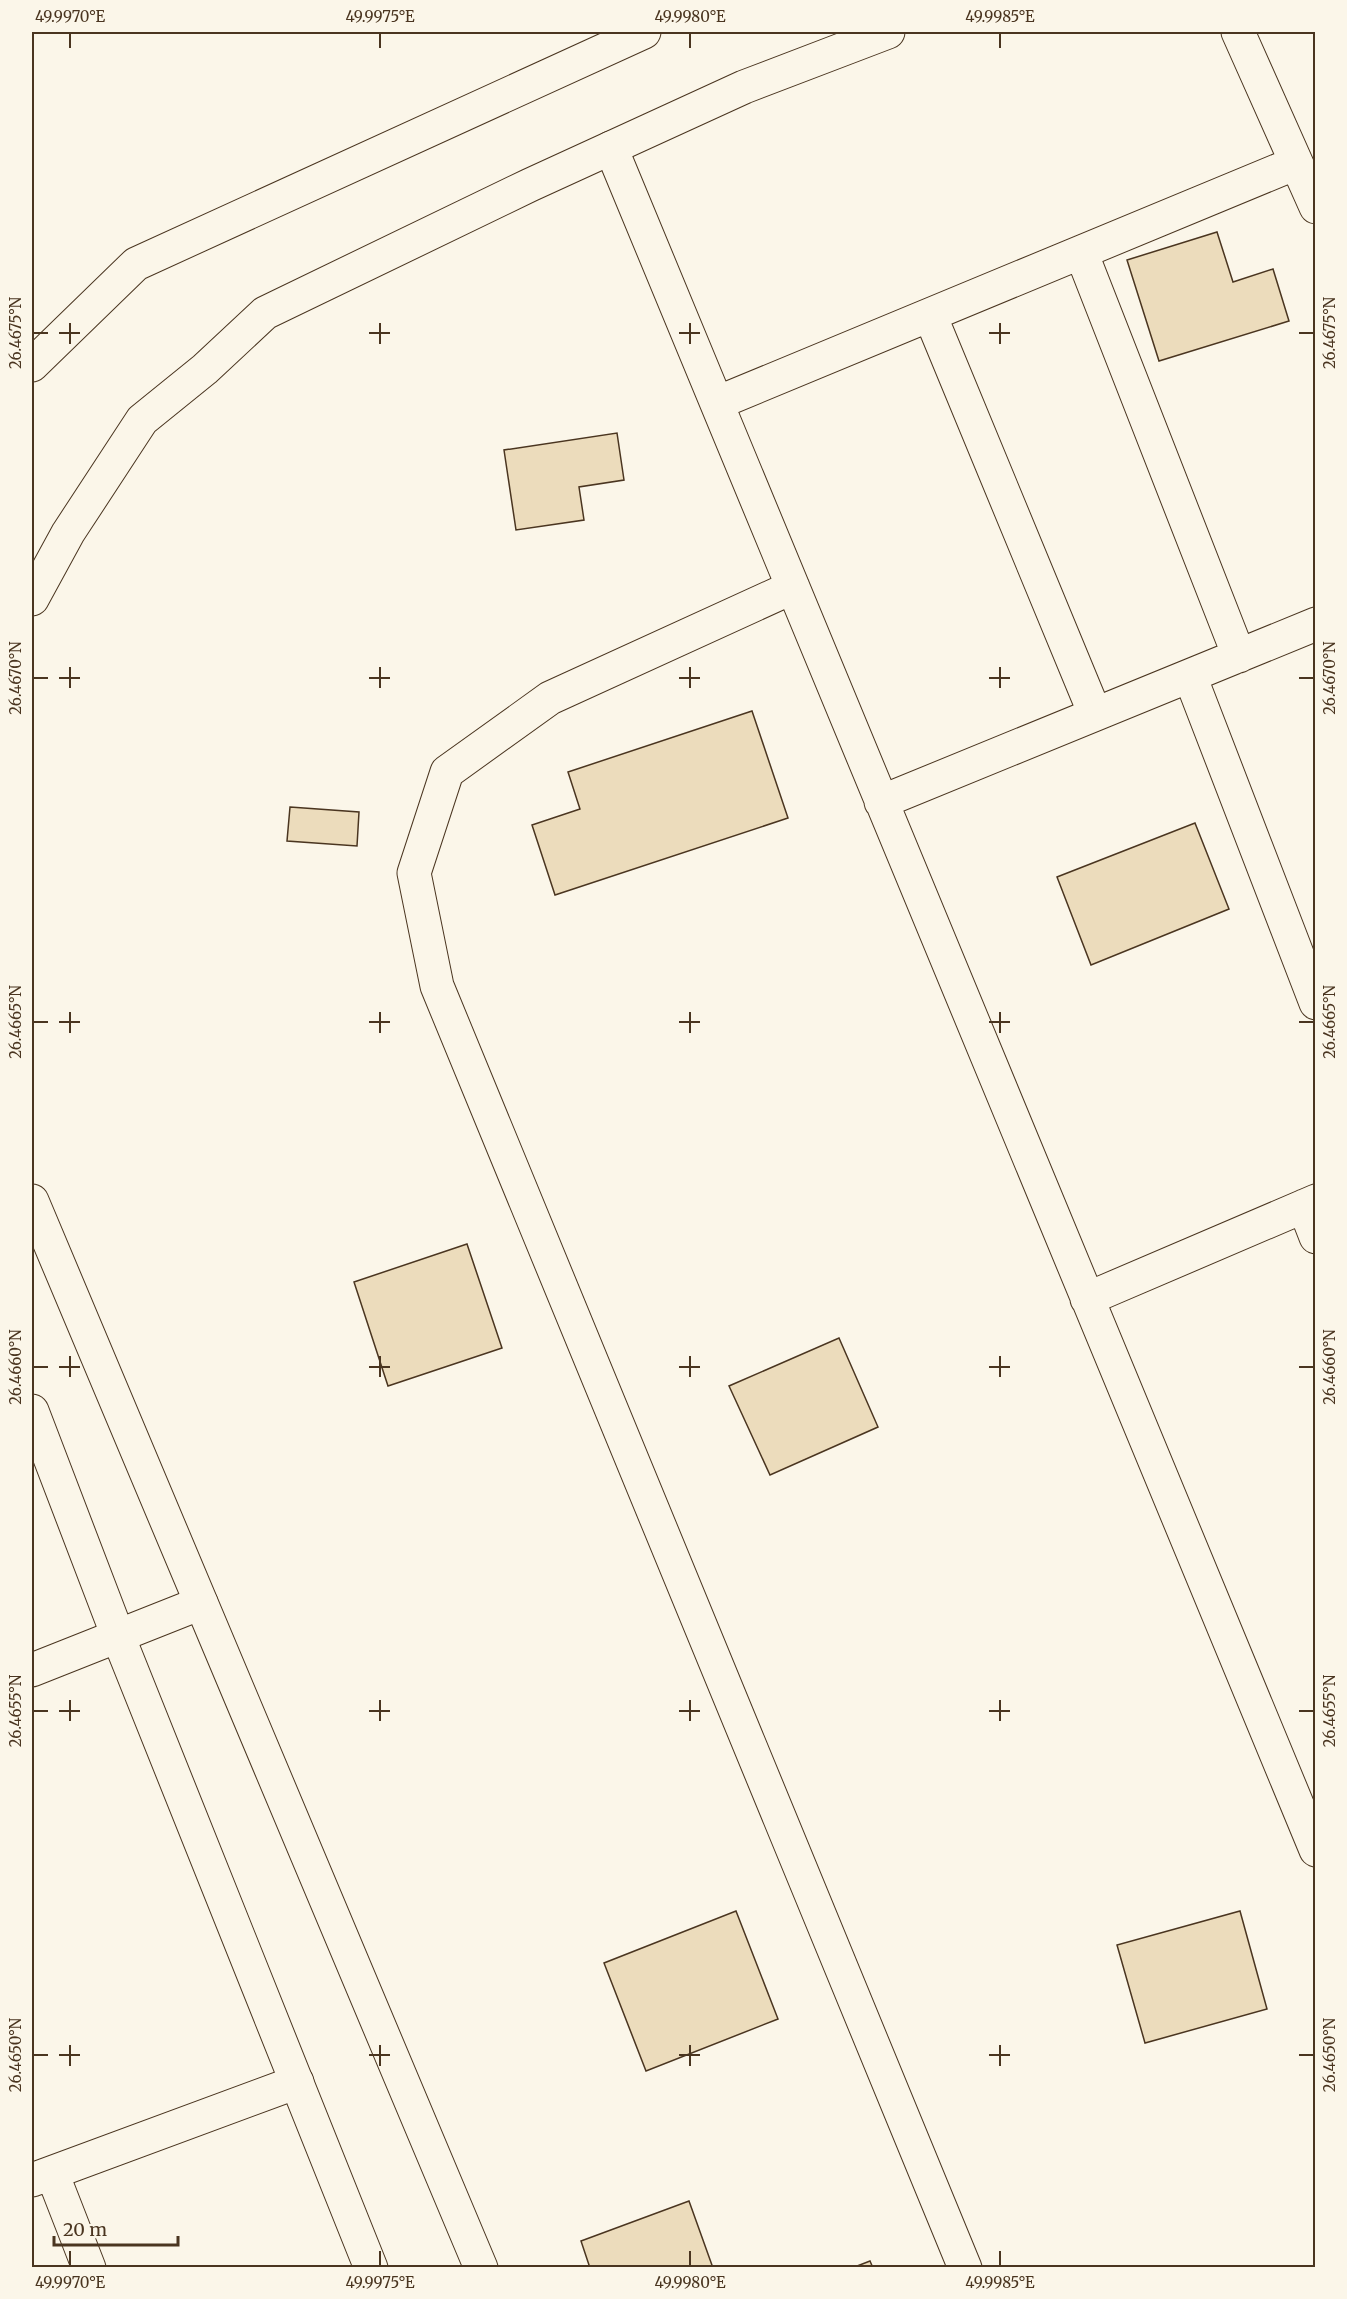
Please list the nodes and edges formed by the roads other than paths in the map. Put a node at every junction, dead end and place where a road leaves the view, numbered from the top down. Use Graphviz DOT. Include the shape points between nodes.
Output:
graph roads {
  1 [pos="644,32"];
  2 [pos="888,32"];
  3 [pos="1238,32"];
  4 [pos="611,148"];
  5 [pos="1296,163"];
  6 [pos="1316,207"];
  7 [pos="1081,252"];
  8 [pos="930,315"];
  9 [pos="32,364"];
  10 [pos="717,404"];
  11 [pos="793,587"];
  12 [pos="32,599"];
  13 [pos="1316,624"];
  14 [pos="1239,656"];
  15 [pos="1190,676"];
  16 [pos="1095,714"];
  17 [pos="881,802"];
  18 [pos="1316,1003"];
  19 [pos="32,1202"];
  20 [pos="1310,1203"];
  21 [pos="1316,1237"];
  22 [pos="1087,1299"];
  23 [pos="32,1411"];
  24 [pos="201,1603"];
  25 [pos="118,1636"];
  26 [pos="32,1670"];
  27 [pos="1305,1793"];
  28 [pos="1316,1850"];
  29 [pos="297,2082"];
  30 [pos="42,2176"];
  31 [pos="89,2268"];
  32 [pos="371,2268"];
  33 [pos="481,2268"];
  34 [pos="964,2268"];
  1 -- 9 [label="street" via="135,264"];
  2 -- 4 [label="street" via="744,87"];
  3 -- 5 [label="street"];
  4 -- 10 [label="street"];
  4 -- 12 [label="street" via="265,313 142,420 68,533"];
  5 -- 6 [label="street"];
  5 -- 7 [label="street"];
  7 -- 8 [label="street"];
  7 -- 14 [label="street"];
  8 -- 10 [label="street"];
  8 -- 16 [label="street"];
  10 -- 11 [label="street"];
  11 -- 17 [label="street"];
  11 -- 34 [label="street" via="550,698 447,772 414,873 437,986"];
  13 -- 14 [label="street"];
  14 -- 15 [label="street"];
  15 -- 16 [label="street"];
  15 -- 18 [label="street"];
  16 -- 17 [label="street"];
  17 -- 22 [label="street"];
  19 -- 24 [label="street"];
  20 -- 21 [label="street"];
  20 -- 22 [label="street"];
  22 -- 27 [label="street"];
  23 -- 25 [label="street"];
  24 -- 25 [label="street"];
  24 -- 33 [label="street"];
  25 -- 26 [label="street"];
  25 -- 29 [label="street"];
  27 -- 28 [label="street"];
  29 -- 30 [label="street"];
  29 -- 32 [label="street"];
  30 -- 31 [label="street"];
}
